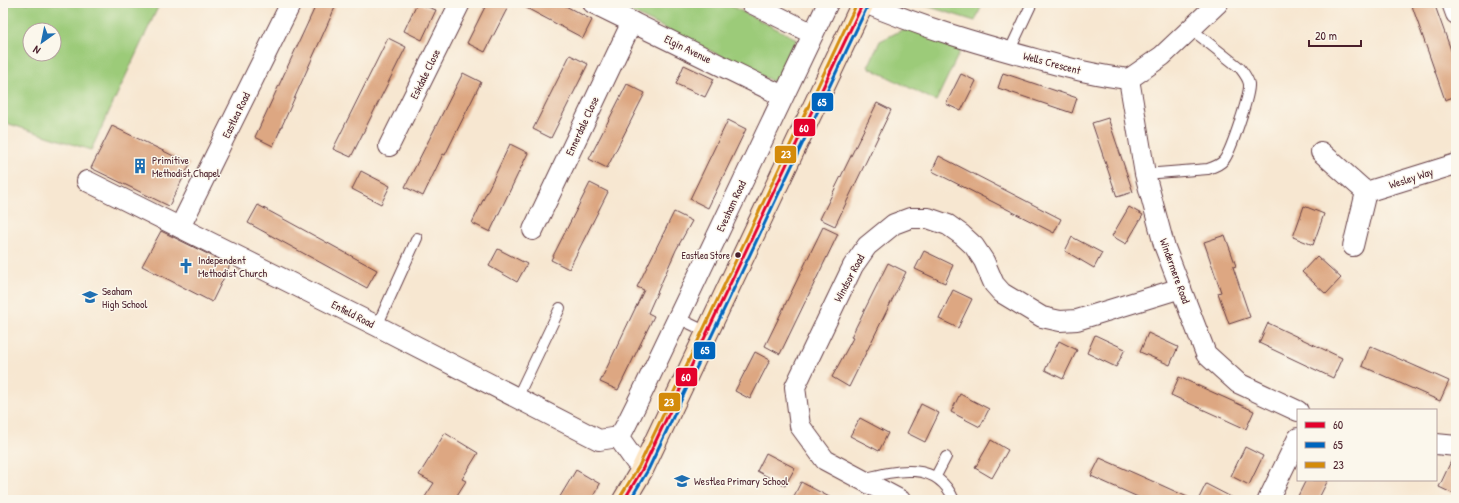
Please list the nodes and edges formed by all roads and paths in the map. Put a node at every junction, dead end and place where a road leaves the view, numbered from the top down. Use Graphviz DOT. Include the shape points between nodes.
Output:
graph roads {
  1 [pos="291,3"];
  2 [pos="460,3"];
  3 [pos="593,3"];
  4 [pos="751,3"];
  5 [pos="828,3"];
  6 [pos="864,3"];
  7 [pos="1032,3"];
  8 [pos="1218,3"];
  9 [pos="1452,3"];
  10 [pos="1456,14"];
  11 [pos="632,22"];
  12 [pos="1191,29"];
  13 [pos="813,34"];
  14 [pos="1009,52"];
  15 [pos="1129,79"];
  16 [pos="783,96"];
  17 [pos="389,146"];
  18 [pos="1321,152"];
  19 [pos="1456,164"];
  20 [pos="1146,174"];
  21 [pos="87,181"];
  22 [pos="1366,192"];
  23 [pos="180,228"];
  24 [pos="532,230"];
  25 [pos="418,238"];
  26 [pos="1353,246"];
  27 [pos="1181,288"];
  28 [pos="560,308"];
  29 [pos="678,318"];
  30 [pos="377,326"];
  31 [pos="707,332"];
  32 [pos="517,398"];
  33 [pos="1297,411"];
  34 [pos="618,437"];
  35 [pos="1297,440"];
  36 [pos="1437,444"];
  37 [pos="1456,446"];
  38 [pos="946,457"];
  39 [pos="643,468"];
  40 [pos="936,476"];
  41 [pos="862,479"];
  42 [pos="624,500"];
  43 [pos="900,500"];
  44 [pos="954,500"];
  45 [pos="1268,500"];
  1 -- 23 [label="street, Eastlea Road"];
  2 -- 17 [label="street, Eskdale Close"];
  3 -- 11 [label="street, Elgin Avenue"];
  4 -- 13 [label="street"];
  5 -- 13 [label="street, Evesham Road"];
  6 -- 14 [label="street, Wells Crescent" via="916,23"];
  6 -- 31 [label="main road"];
  7 -- 14 [label="lane"];
  8 -- 12 [label="street"];
  9 -- 10 [label="street"];
  11 -- 16 [label="street, Elgin Avenue"];
  11 -- 24 [label="street, Ennerdale Close"];
  12 -- 15 [label="street" via="1162,56"];
  12 -- 20 [label="lane" via="1240,68 1249,83 1248,93 1224,161 1208,169"];
  13 -- 16 [label="street, Evesham Road"];
  14 -- 15 [label="street, Wells Crescent" via="1104,77"];
  15 -- 20 [label="street, Windermere Road"];
  16 -- 29 [label="street, Evesham Road"];
  18 -- 22 [label="street"];
  19 -- 22 [label="street, Wesley Way"];
  20 -- 27 [label="street, Windermere Road" via="1164,245"];
  21 -- 23 [label="street, Enfield Road"];
  22 -- 26 [label="street"];
  23 -- 30 [label="street, Enfield Road"];
  25 -- 30 [label="lane"];
  27 -- 33 [label="street, Windermere Road" via="1206,354 1238,383"];
  27 -- 41 [label="street, Windsor Road" via="1077,320 1060,321 1042,317 1002,293 994,284 974,246 948,225 928,218 910,218 894,224 867,246 852,266 795,387 800,426 825,460"];
  28 -- 32 [label="lane"];
  29 -- 31 [label="lane"];
  29 -- 34 [label="street, Evesham Road"];
  30 -- 32 [label="street, Enfield Road"];
  31 -- 39 [label="main road"];
  32 -- 34 [label="street, Enfield Road" via="599,440"];
  34 -- 39 [label="street"];
  35 -- 45 [label="street"];
  36 -- 37 [label="street"];
  38 -- 40 [label="lane"];
  39 -- 42 [label="main road"];
  40 -- 41 [label="lane" via="925,472 895,472"];
  40 -- 44 [label="lane" via="944,482"];
  41 -- 43 [label="street, Windsor Road"];
}
